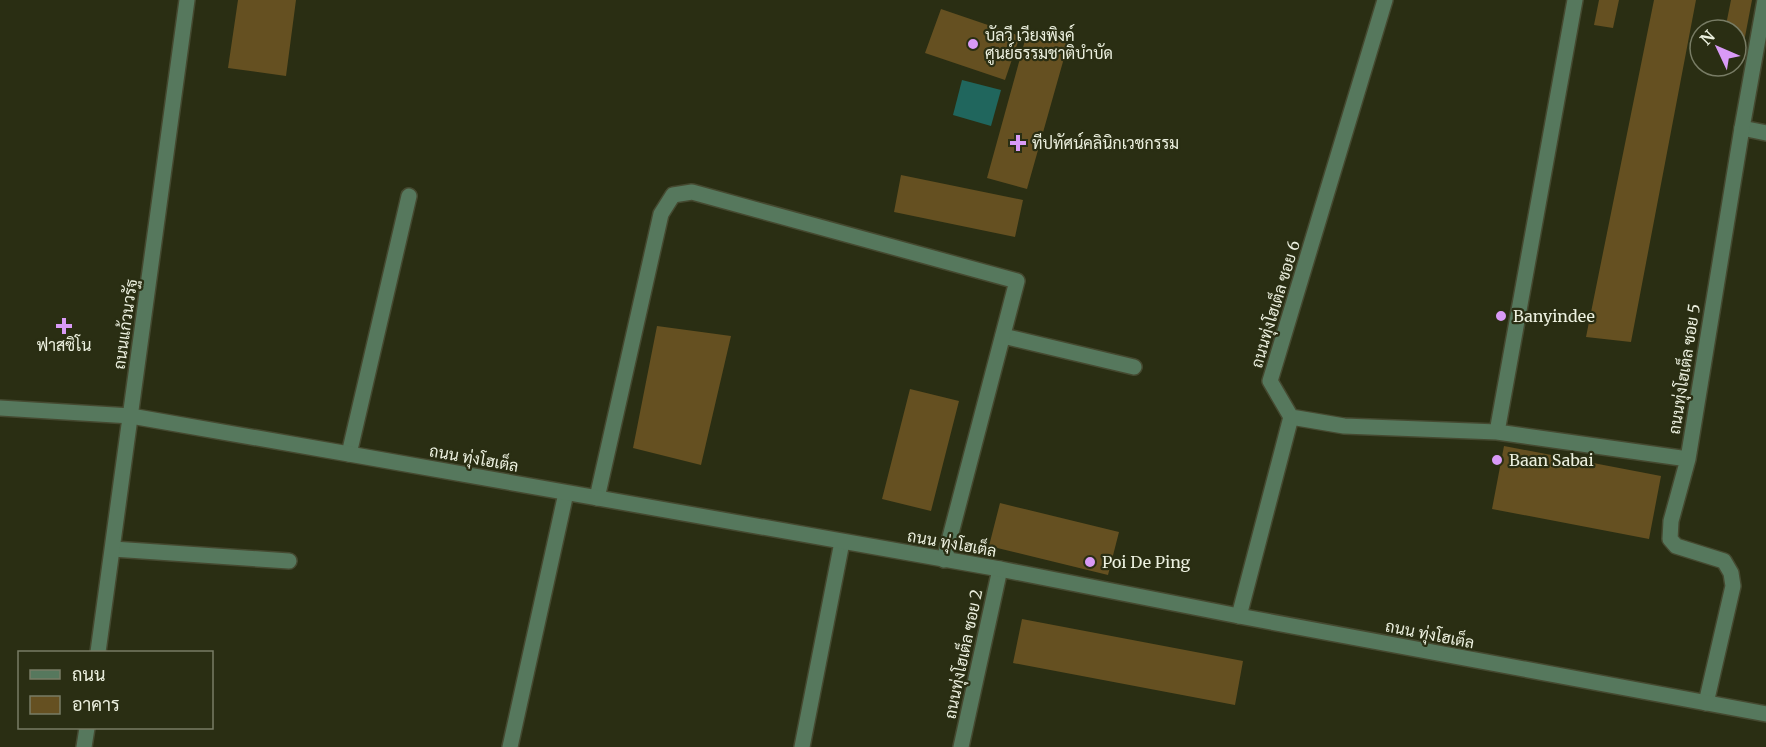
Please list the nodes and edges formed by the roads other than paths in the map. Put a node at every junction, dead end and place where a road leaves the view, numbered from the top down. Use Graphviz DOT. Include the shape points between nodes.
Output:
graph roads {
  1 [pos="187,0"];
  2 [pos="1385,0"];
  3 [pos="1575,0"];
  4 [pos="1765,0"];
  5 [pos="1742,128"];
  6 [pos="1766,133"];
  7 [pos="409,196"];
  8 [pos="1003,336"];
  9 [pos="1134,367"];
  10 [pos="0,408"];
  11 [pos="131,416"];
  12 [pos="1291,417"];
  13 [pos="1497,432"];
  14 [pos="349,454"];
  15 [pos="1688,459"];
  16 [pos="566,493"];
  17 [pos="597,498"];
  18 [pos="842,542"];
  19 [pos="113,549"];
  20 [pos="944,560"];
  21 [pos="289,561"];
  22 [pos="1000,569"];
  23 [pos="1239,616"];
  24 [pos="98,651"];
  25 [pos="1706,703"];
  26 [pos="1766,714"];
  27 [pos="87,729"];
  28 [pos="84,747"];
  29 [pos="510,747"];
  30 [pos="802,747"];
  31 [pos="961,747"];
  1 -- 11 [label="street, ถนนแก้วนวรัฐ"];
  2 -- 12 [label="street, ถนนทุ่งโฮเต็ล ซอย 6" via="1270,381"];
  3 -- 13 [label="street"];
  4 -- 5 [label="street, ถนนทุ่งโฮเต็ล ซอย 5"];
  5 -- 6 [label="street"];
  5 -- 15 [label="street, ถนนทุ่งโฮเต็ล ซอย 5"];
  7 -- 14 [label="street"];
  8 -- 9 [label="street"];
  8 -- 17 [label="street" via="1017,281 692,192 673,195 661,214"];
  8 -- 20 [label="street"];
  10 -- 11 [label="street, ถนน ทุ่งโฮเต็ล"];
  11 -- 14 [label="street, ถนน ทุ่งโฮเต็ล"];
  11 -- 19 [label="street, ถนนแก้วนวรัฐ"];
  12 -- 13 [label="street" via="1344,426"];
  12 -- 23 [label="street"];
  13 -- 15 [label="street"];
  14 -- 16 [label="street, ถนน ทุ่งโฮเต็ล"];
  15 -- 25 [label="street, ถนนทุ่งโฮเต็ล ซอย 5" via="1670,539 1676,546 1724,561 1733,586"];
  16 -- 17 [label="street, ถนน ทุ่งโฮเต็ล"];
  16 -- 29 [label="street"];
  17 -- 18 [label="street, ถนน ทุ่งโฮเต็ล"];
  18 -- 20 [label="street, ถนน ทุ่งโฮเต็ล"];
  18 -- 30 [label="street"];
  19 -- 21 [label="street"];
  19 -- 24 [label="street, ถนนแก้วนวรัฐ"];
  20 -- 22 [label="street, ถนน ทุ่งโฮเต็ล"];
  22 -- 23 [label="street, ถนน ทุ่งโฮเต็ล"];
  22 -- 31 [label="street, ถนนทุ่งโฮเต็ล ซอย 2"];
  23 -- 25 [label="street, ถนน ทุ่งโฮเต็ล"];
  25 -- 26 [label="street, ถนน ทุ่งโฮเต็ล"];
  27 -- 28 [label="street"];
}
